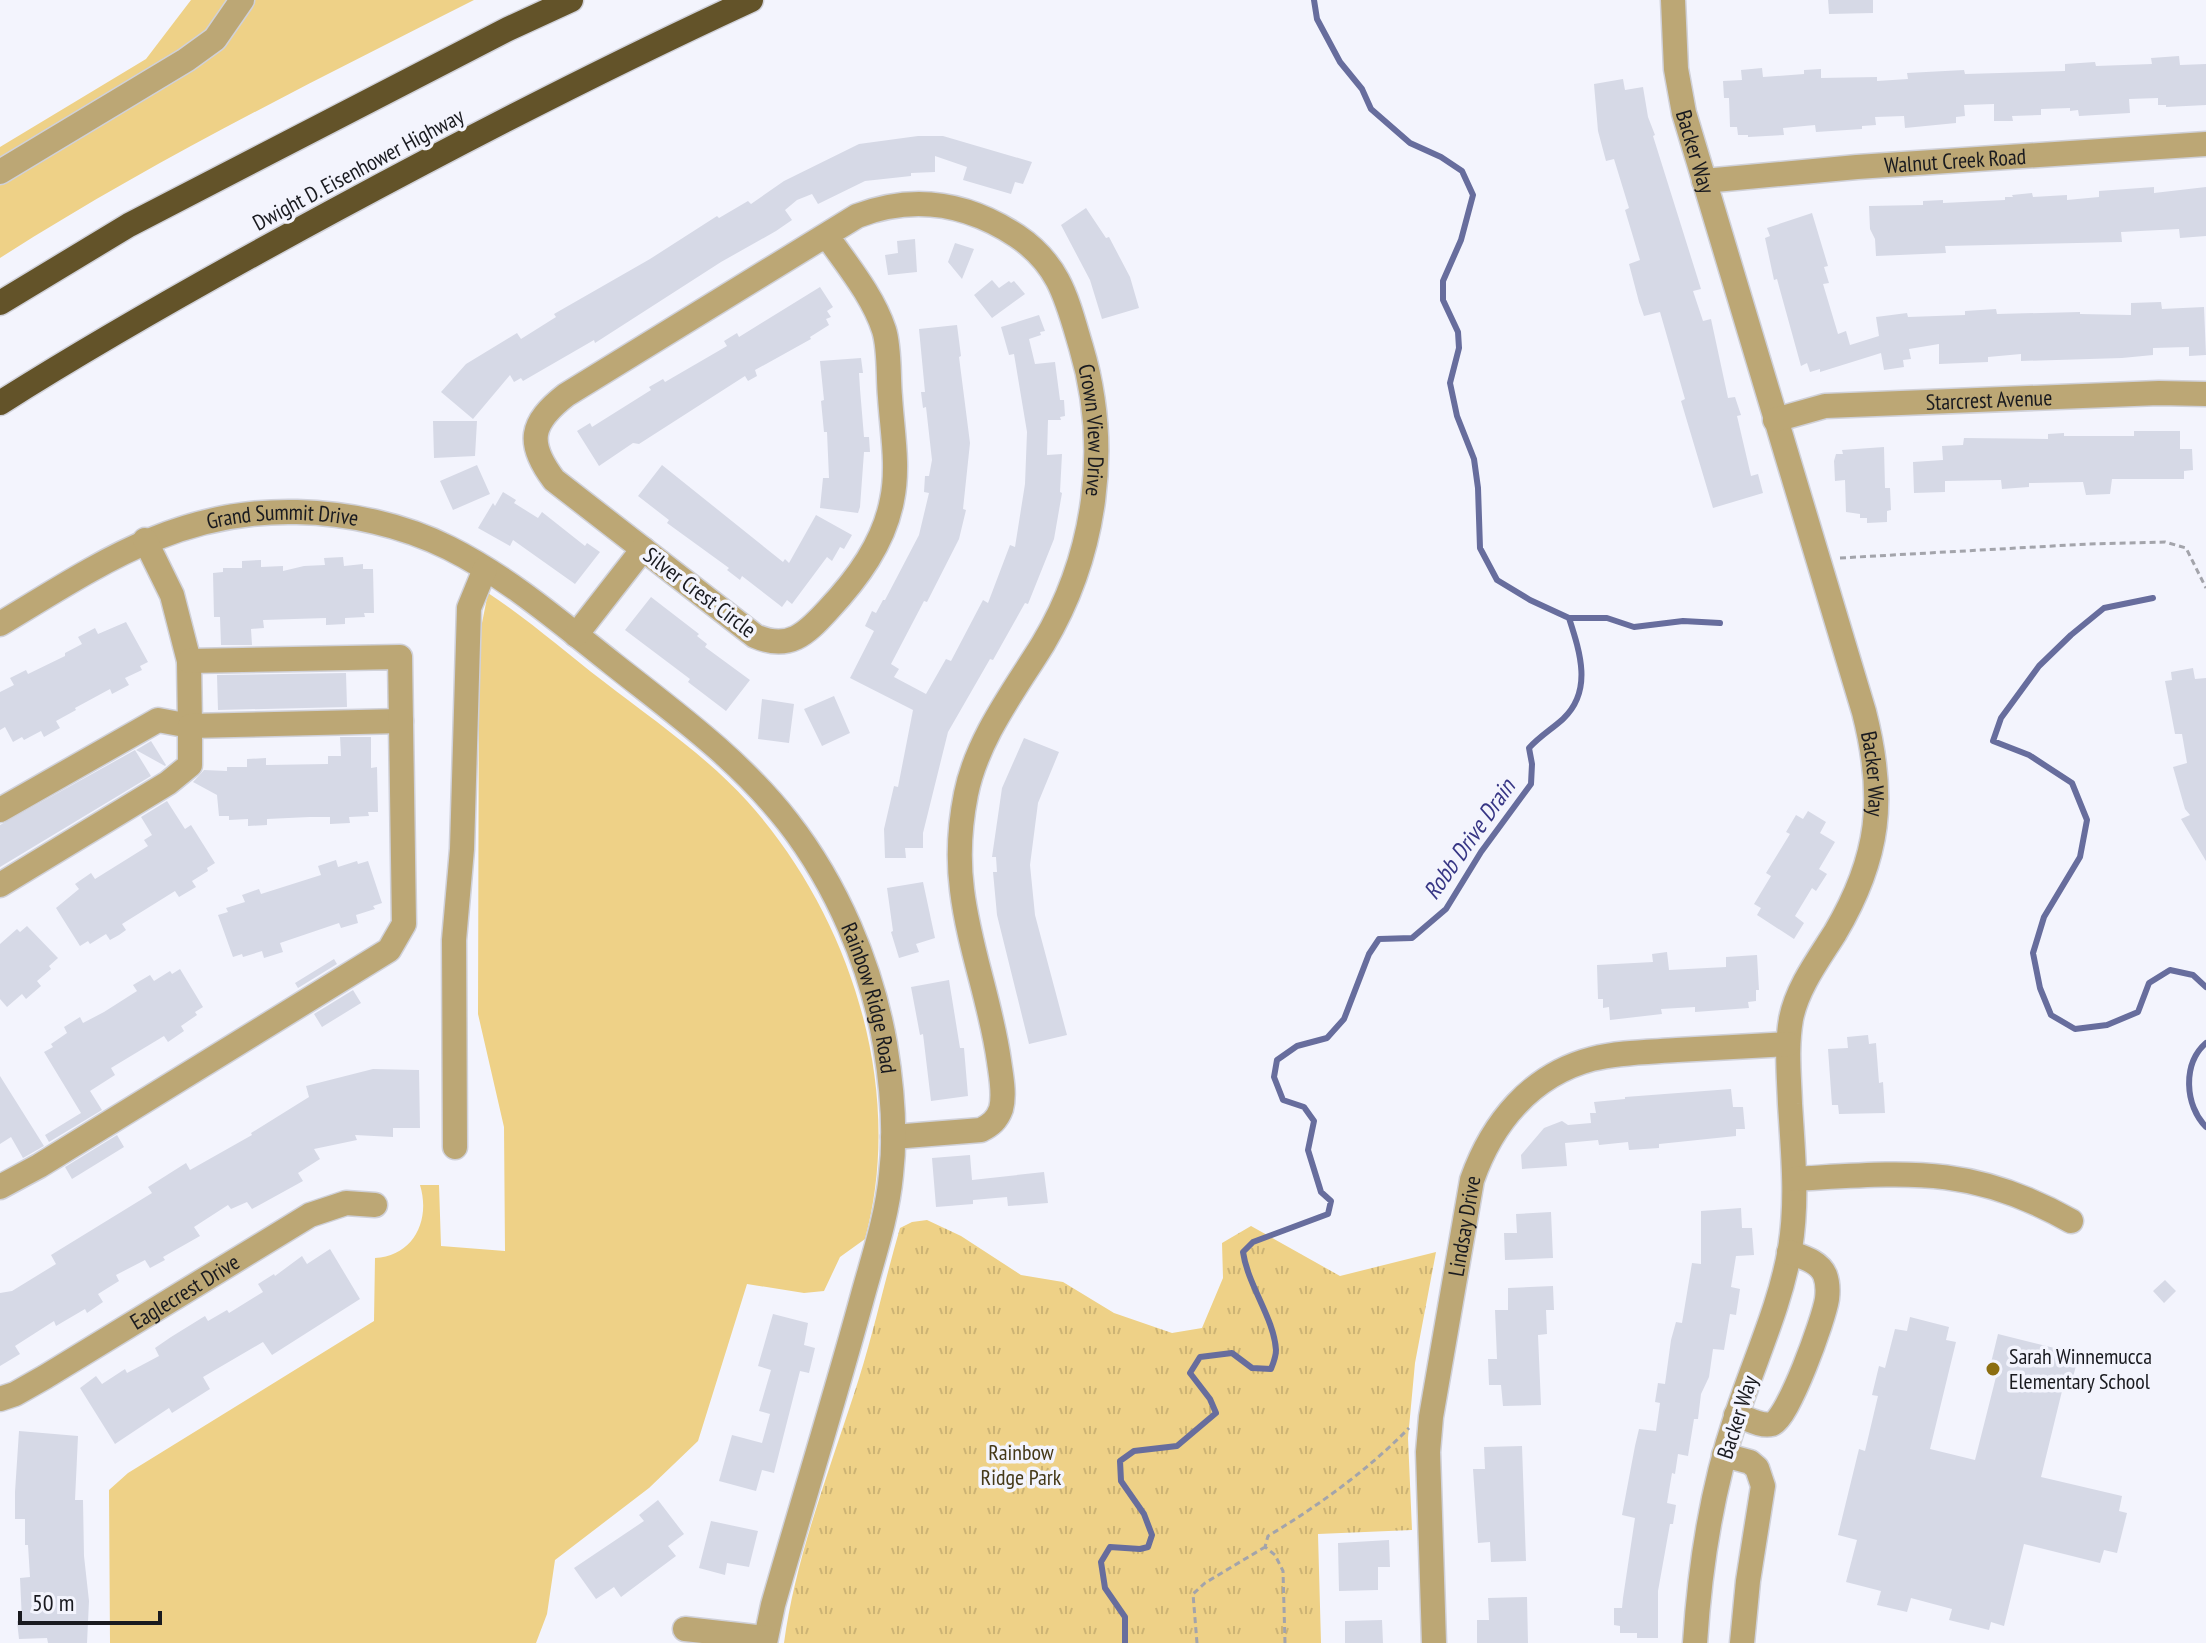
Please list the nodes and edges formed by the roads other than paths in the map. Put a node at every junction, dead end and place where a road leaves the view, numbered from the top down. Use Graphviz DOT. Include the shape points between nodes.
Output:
graph roads {
  1 [pos="242,0"];
  2 [pos="571,0"];
  3 [pos="751,0"];
  4 [pos="1673,0"];
  5 [pos="2206,144"];
  6 [pos="0,172"];
  7 [pos="1704,181"];
  8 [pos="827,236"];
  9 [pos="0,303"];
  10 [pos="2206,394"];
  11 [pos="0,403"];
  12 [pos="1775,420"];
  13 [pos="535,439"];
  14 [pos="419,535"];
  15 [pos="145,540"];
  16 [pos="643,549"];
  17 [pos="485,569"];
  18 [pos="0,624"];
  19 [pos="576,635"];
  20 [pos="189,661"];
  21 [pos="401,721"];
  22 [pos="190,726"];
  23 [pos="0,810"];
  24 [pos="0,885"];
  25 [pos="1788,1044"];
  26 [pos="893,1137"];
  27 [pos="455,1147"];
  28 [pos="1795,1179"];
  29 [pos="0,1187"];
  30 [pos="375,1205"];
  31 [pos="2071,1221"];
  32 [pos="1789,1252"];
  33 [pos="0,1399"];
  34 [pos="1736,1415"];
  35 [pos="1724,1455"];
  36 [pos="685,1629"];
  37 [pos="765,1641"];
  38 [pos="1434,1643"];
  39 [pos="1695,1643"];
  40 [pos="1742,1643"];
  1 -- 6 [label="street" via="215,39 186,60"];
  2 -- 9 [label="highway" via="129,225"];
  3 -- 11 [label="highway, Dwight D. Eisenhower Highway" via="406,172"];
  4 -- 7 [label="street, Backer Way" via="1684,113"];
  5 -- 7 [label="street, Walnut Creek Road"];
  7 -- 12 [label="street, Backer Way"];
  8 -- 13 [label="street, Crown View Drive" via="566,395 542,416"];
  8 -- 16 [label="street, Silver Crest Circle" via="885,333 895,471 892,501 868,561 810,629 797,638 768,642"];
  8 -- 26 [label="street, Crown View Drive" via="876,209 938,203 983,216 1025,242 1044,258 1067,299 1085,360 1097,443 1093,507 1071,583 1058,617 988,734 966,792 961,889 995,1033 1001,1107 993,1123 981,1130"];
  10 -- 12 [label="street, Starcrest Avenue" via="1825,406"];
  12 -- 25 [label="street, Backer Way" via="1864,712 1876,784 1874,835 1862,880 1798,995"];
  13 -- 16 [label="street, Silver Crest Circle" via="554,480"];
  14 -- 15 [label="street, Grand Summit Drive" via="340,515 297,512 220,518"];
  14 -- 17 [label="street, Rainbow Ridge Road"];
  15 -- 18 [label="street, Grand Summit Drive"];
  15 -- 20 [label="street" via="172,595"];
  16 -- 19 [label="street"];
  17 -- 19 [label="street, Rainbow Ridge Road"];
  17 -- 27 [label="street" via="469,608 454,955"];
  19 -- 26 [label="street, Rainbow Ridge Road" via="722,750 813,858 852,933 877,1009"];
  20 -- 21 [label="street" via="400,657"];
  20 -- 22 [label="street"];
  21 -- 22 [label="street"];
  21 -- 29 [label="street" via="404,924 389,950"];
  22 -- 23 [label="street" via="158,720"];
  22 -- 24 [label="street" via="190,765"];
  25 -- 28 [label="street, Backer Way"];
  25 -- 38 [label="street, Lindsay Drive" via="1590,1059 1541,1082 1496,1127 1472,1180 1432,1403 1428,1452"];
  26 -- 37 [label="street, Rainbow Ridge Road" via="883,1218"];
  28 -- 31 [label="street" via="1946,1176 2024,1197"];
  28 -- 32 [label="street, Backer Way"];
  30 -- 33 [label="street, Eaglecrest Drive" via="346,1203 310,1215 45,1377"];
  32 -- 34 [label="street, Backer Way"];
  32 -- 34 [label="street" via="1823,1270 1823,1315 1779,1419 1760,1423"];
  34 -- 35 [label="street, Backer Way"];
  35 -- 39 [label="street, Backer Way" via="1705,1539"];
  35 -- 40 [label="street" via="1750,1462 1763,1486"];
  36 -- 37 [label="street"];
}
